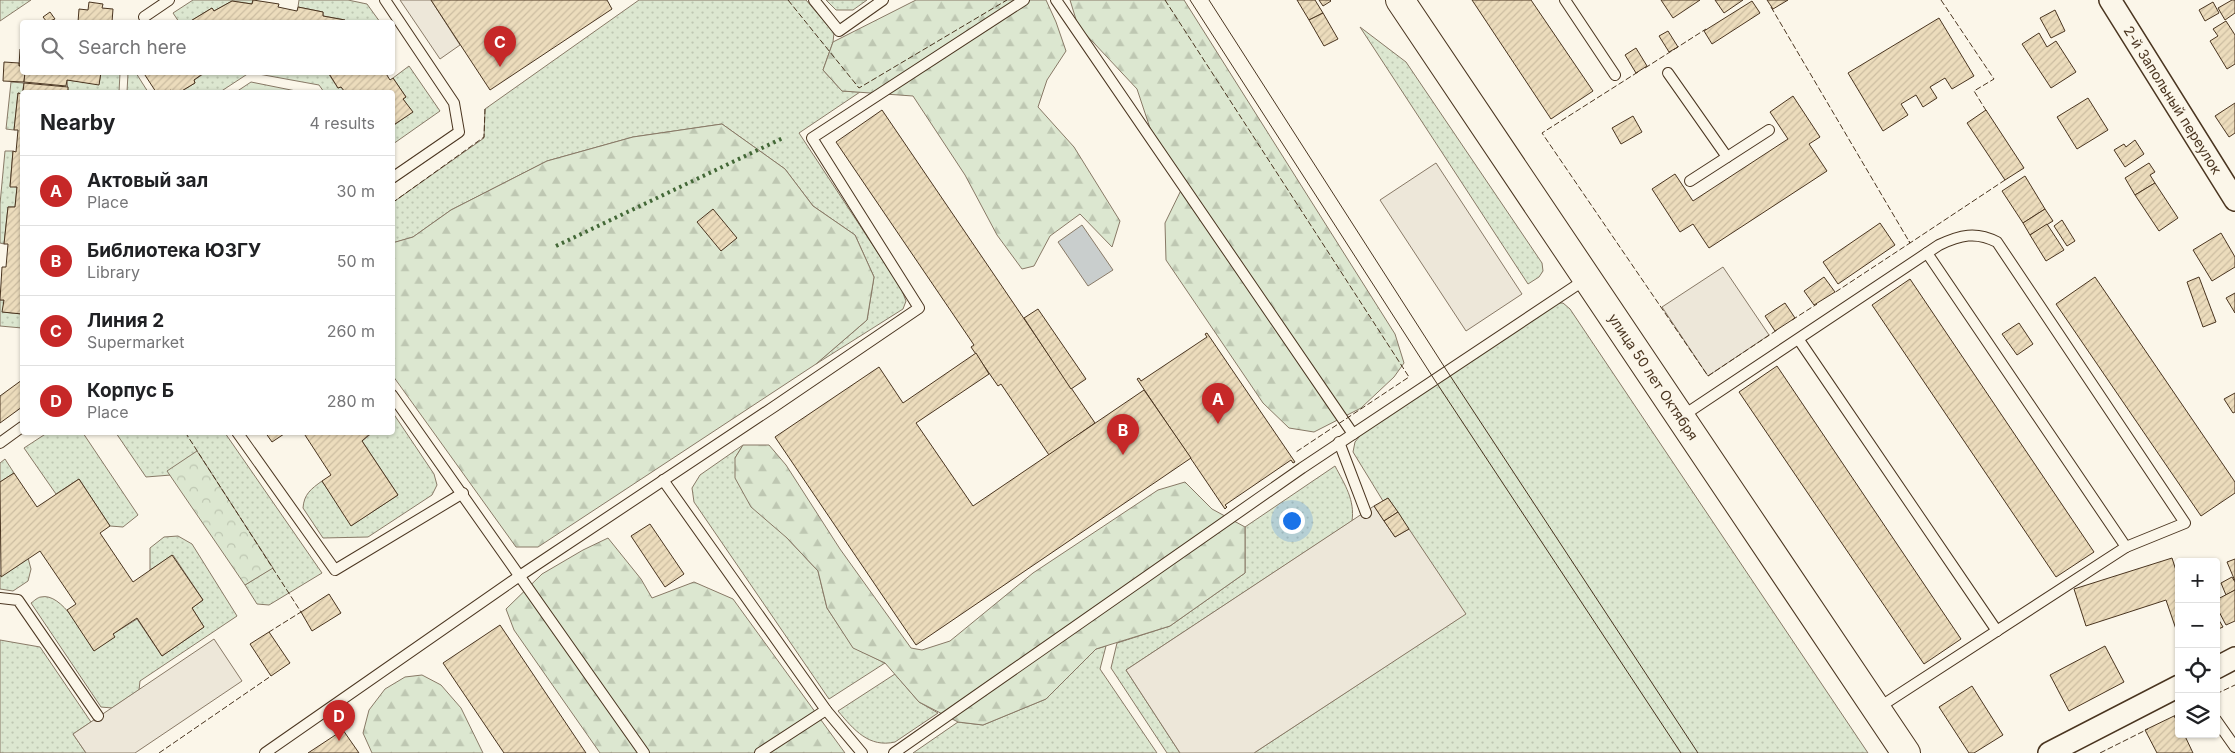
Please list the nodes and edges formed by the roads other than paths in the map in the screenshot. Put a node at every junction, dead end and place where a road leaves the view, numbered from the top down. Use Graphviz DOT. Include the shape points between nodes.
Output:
graph roads {
  1 [pos="169,0"];
  2 [pos="385,0"];
  3 [pos="814,0"];
  4 [pos="883,0"];
  5 [pos="1024,0"];
  6 [pos="1056,0"];
  7 [pos="1400,0"];
  8 [pos="1565,0"];
  9 [pos="2110,0"];
  10 [pos="144,16"];
  11 [pos="1668,73"];
  12 [pos="1615,75"];
  13 [pos="1769,130"];
  14 [pos="1728,157"];
  15 [pos="395,176"];
  16 [pos="1690,181"];
  17 [pos="2235,200"];
  18 [pos="1927,253"];
  19 [pos="1587,278"];
  20 [pos="1798,340"];
  21 [pos="395,399"];
  22 [pos="1680,418"];
  23 [pos="20,428"];
  24 [pos="1353,434"];
  25 [pos="239,435"];
  26 [pos="0,442"];
  27 [pos="1339,442"];
  28 [pos="663,480"];
  29 [pos="462,493"];
  30 [pos="1366,513"];
  31 [pos="2126,547"];
  32 [pos="521,575"];
  33 [pos="0,598"];
  34 [pos="1997,631"];
  35 [pos="2235,658"];
  36 [pos="2220,666"];
  37 [pos="2175,688"];
  38 [pos="1876,709"];
  39 [pos="826,710"];
  40 [pos="98,716"];
  41 [pos="2220,725"];
  42 [pos="2235,746"];
  43 [pos="265,753"];
  44 [pos="644,753"];
  45 [pos="760,753"];
  46 [pos="862,753"];
  47 [pos="894,753"];
  48 [pos="1906,753"];
  49 [pos="2049,753"];
  1 -- 10 [label="lane"];
  2 -- 15 [label="lane" via="454,103 459,132"];
  3 -- 4 [label="lane" via="839,31"];
  5 -- 28 [label="lane" via="812,138 919,308"];
  6 -- 24 [label="lane"];
  7 -- 19 [label="main road, улица 50 лет Октября"];
  8 -- 12 [label="lane"];
  9 -- 17 [label="street, 2-й Запольный переулок"];
  11 -- 14 [label="lane"];
  13 -- 14 [label="lane"];
  14 -- 16 [label="lane"];
  18 -- 20 [label="lane"];
  18 -- 31 [label="lane"];
  18 -- 31 [label="lane" via="1956,237 1973,234 1997,242 2184,523"];
  19 -- 22 [label="main road, улица 50 лет Октября"];
  19 -- 24 [label="lane"];
  20 -- 22 [label="lane"];
  20 -- 34 [label="lane"];
  21 -- 29 [label="lane"];
  22 -- 38 [label="main road, улица 50 лет Октября"];
  23 -- 26 [label="lane"];
  24 -- 27 [label="lane"];
  25 -- 29 [label="lane" via="335,570"];
  27 -- 30 [label="lane"];
  27 -- 47 [label="lane"];
  28 -- 32 [label="lane"];
  28 -- 39 [label="lane"];
  29 -- 32 [label="lane"];
  31 -- 34 [label="lane"];
  32 -- 43 [label="lane"];
  32 -- 44 [label="lane"];
  33 -- 40 [label="lane" via="18,600"];
  34 -- 38 [label="lane"];
  35 -- 36 [label="street"];
  37 -- 49 [label="street"];
  38 -- 48 [label="main road, улица 50 лет Октября"];
  39 -- 45 [label="lane"];
  39 -- 46 [label="lane"];
  41 -- 42 [label="lane"];
}
